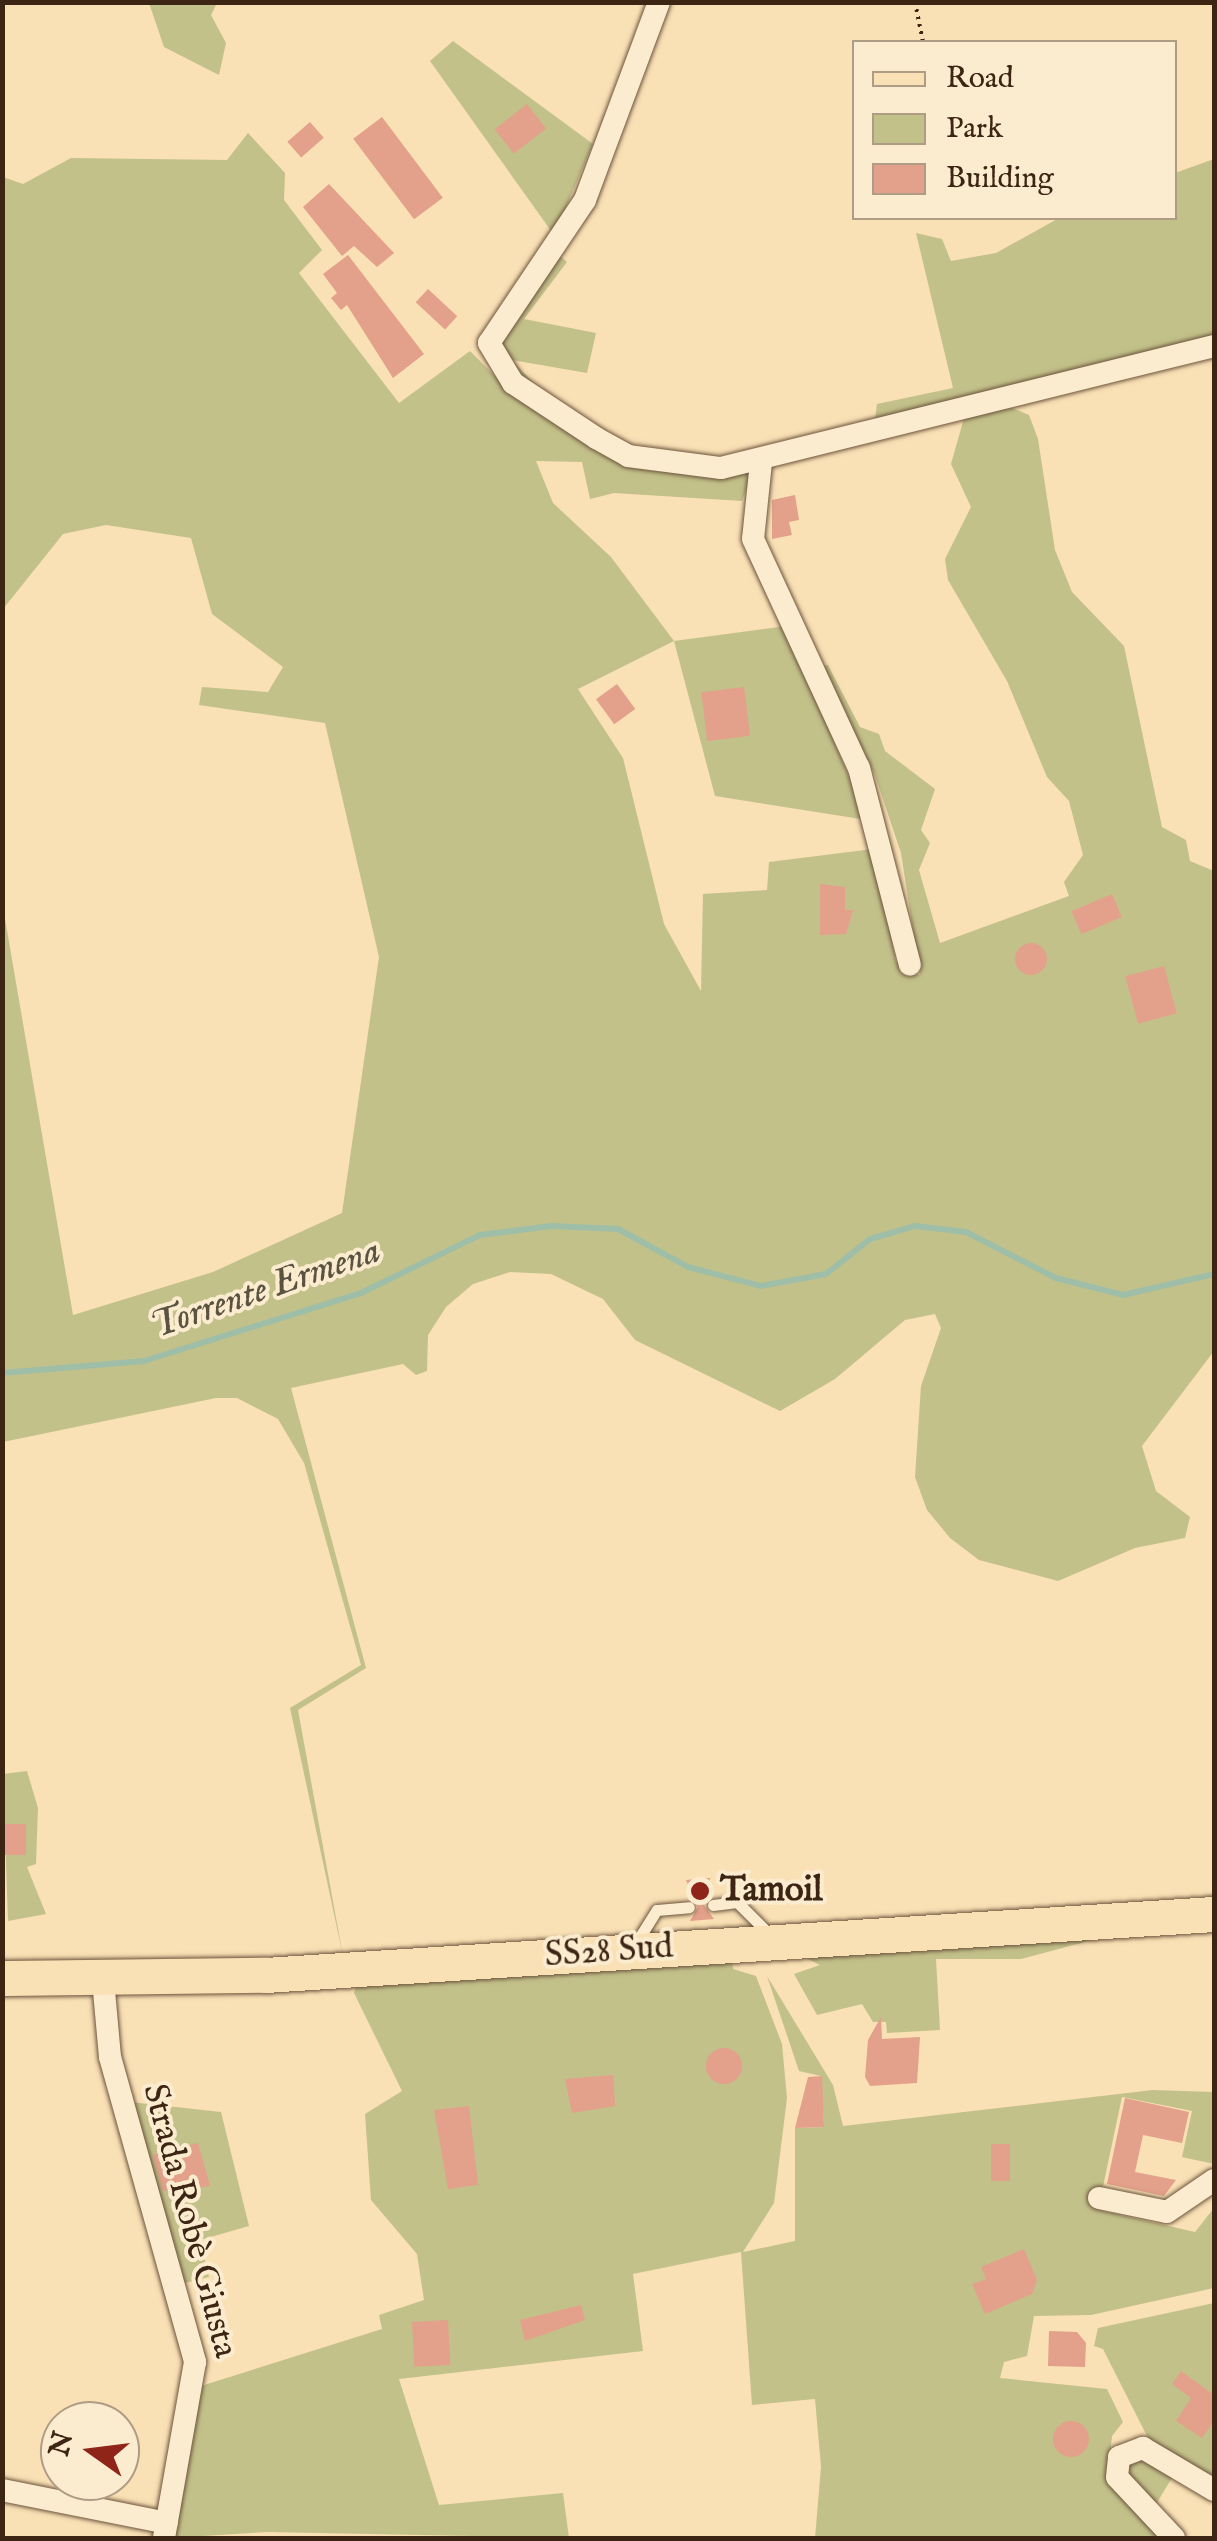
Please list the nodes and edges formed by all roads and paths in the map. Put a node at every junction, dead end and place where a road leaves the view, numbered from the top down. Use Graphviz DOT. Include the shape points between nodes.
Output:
graph roads {
  1 [pos="660,2"];
  2 [pos="915,2"];
  3 [pos="923,40"];
  4 [pos="1214,346"];
  5 [pos="761,462"];
  6 [pos="910,965"];
  7 [pos="713,1905"];
  8 [pos="689,1907"];
  9 [pos="1214,1914"];
  10 [pos="776,1942"];
  11 [pos="631,1951"];
  12 [pos="2,1978"];
  13 [pos="103,1980"];
  14 [pos="1214,2180"];
  15 [pos="1099,2198"];
  16 [pos="2,2490"];
  17 [pos="1214,2490"];
  18 [pos="165,2531"];
  19 [pos="1174,2538"];
  1 -- 5 [label="street" via="585,200 497,323 490,354 513,383 628,456 722,468"];
  2 -- 3 [label="path"];
  4 -- 5 [label="street" via="1142,358 945,416 854,430"];
  5 -- 6 [label="street" via="753,539 859,768"];
  7 -- 10 [label="lane" via="737,1902"];
  8 -- 11 [label="lane" via="657,1910"];
  9 -- 10 [label="main road, SS28 Sud"];
  10 -- 11 [label="main road, SS28 Sud"];
  11 -- 13 [label="main road, SS28 Sud"];
  12 -- 13 [label="main road, SS28 Sud"];
  13 -- 18 [label="street, Strada Robè Giusta" via="110,2057 195,2362"];
  14 -- 15 [label="street" via="1165,2212"];
  16 -- 18 [label="street"];
  17 -- 19 [label="street" via="1143,2448 1119,2457 1117,2477"];
}
